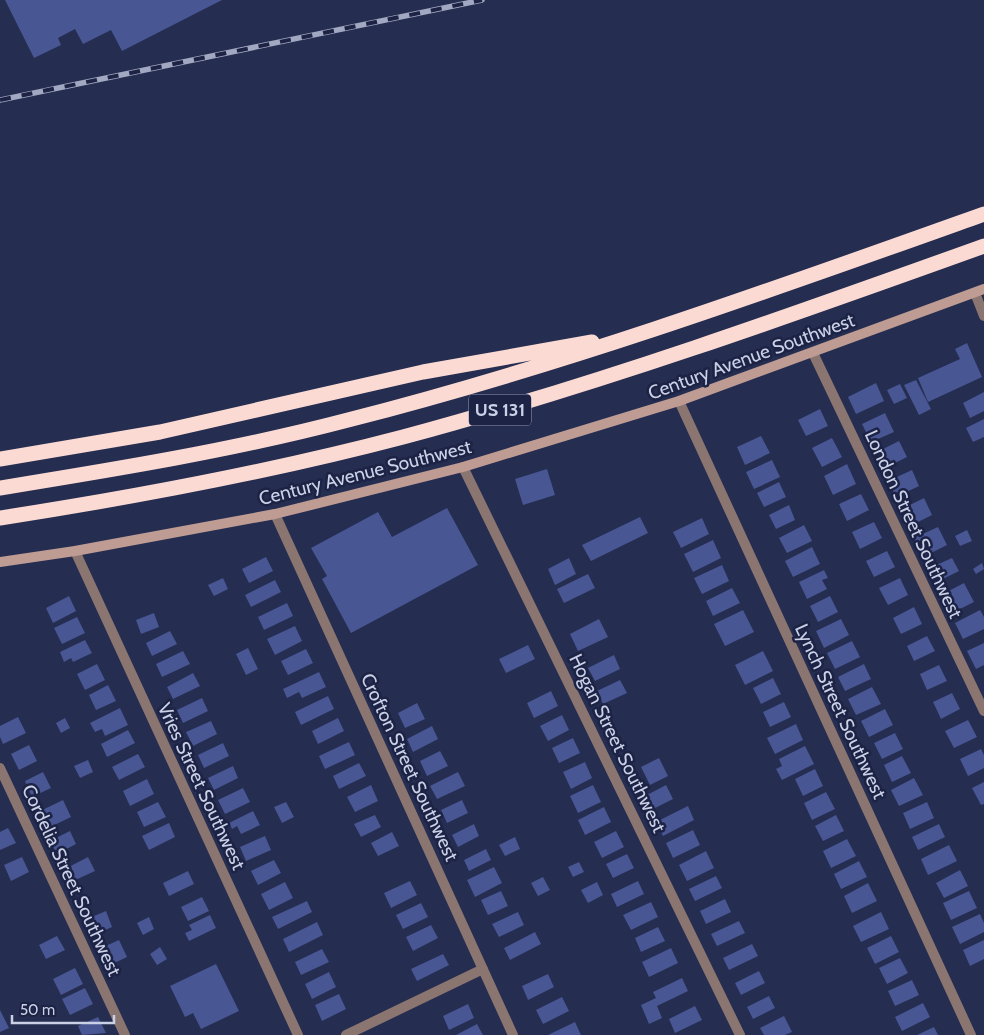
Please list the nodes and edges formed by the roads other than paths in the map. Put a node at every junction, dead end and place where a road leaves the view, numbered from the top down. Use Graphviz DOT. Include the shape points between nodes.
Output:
graph roads {
  1 [pos="984,214"];
  2 [pos="984,246"];
  3 [pos="979,291"];
  4 [pos="984,316"];
  5 [pos="650,331"];
  6 [pos="813,352"];
  7 [pos="679,401"];
  8 [pos="0,459"];
  9 [pos="464,467"];
  10 [pos="0,488"];
  11 [pos="275,514"];
  12 [pos="0,518"];
  13 [pos="75,551"];
  14 [pos="0,562"];
  15 [pos="984,711"];
  16 [pos="0,768"];
  17 [pos="483,969"];
  18 [pos="125,1035"];
  19 [pos="298,1035"];
  20 [pos="346,1035"];
  21 [pos="512,1035"];
  22 [pos="740,1035"];
  23 [pos="970,1035"];
  1 -- 5 [label="highway, US 131"];
  2 -- 12 [label="highway, US 131" via="610,376 402,437 187,487"];
  3 -- 4 [label="street"];
  3 -- 6 [label="street, Century Avenue Southwest"];
  5 -- 8 [label="highway" via="423,372 160,432"];
  5 -- 10 [label="highway, US 131" via="484,384 339,423 217,450"];
  6 -- 7 [label="street, Century Avenue Southwest"];
  6 -- 15 [label="street, London Street Southwest"];
  7 -- 9 [label="street, Century Avenue Southwest"];
  7 -- 23 [label="street, Lynch Street Southwest"];
  9 -- 11 [label="street, Century Avenue Southwest"];
  9 -- 22 [label="street, Hogan Street Southwest"];
  11 -- 13 [label="street, Century Avenue Southwest"];
  11 -- 17 [label="street, Crofton Street Southwest"];
  13 -- 14 [label="street, Century Avenue Southwest"];
  13 -- 19 [label="street, Vries Street Southwest"];
  16 -- 18 [label="street, Cordelia Street Southwest"];
  17 -- 20 [label="street"];
  17 -- 21 [label="street, Crofton Street Southwest"];
}
